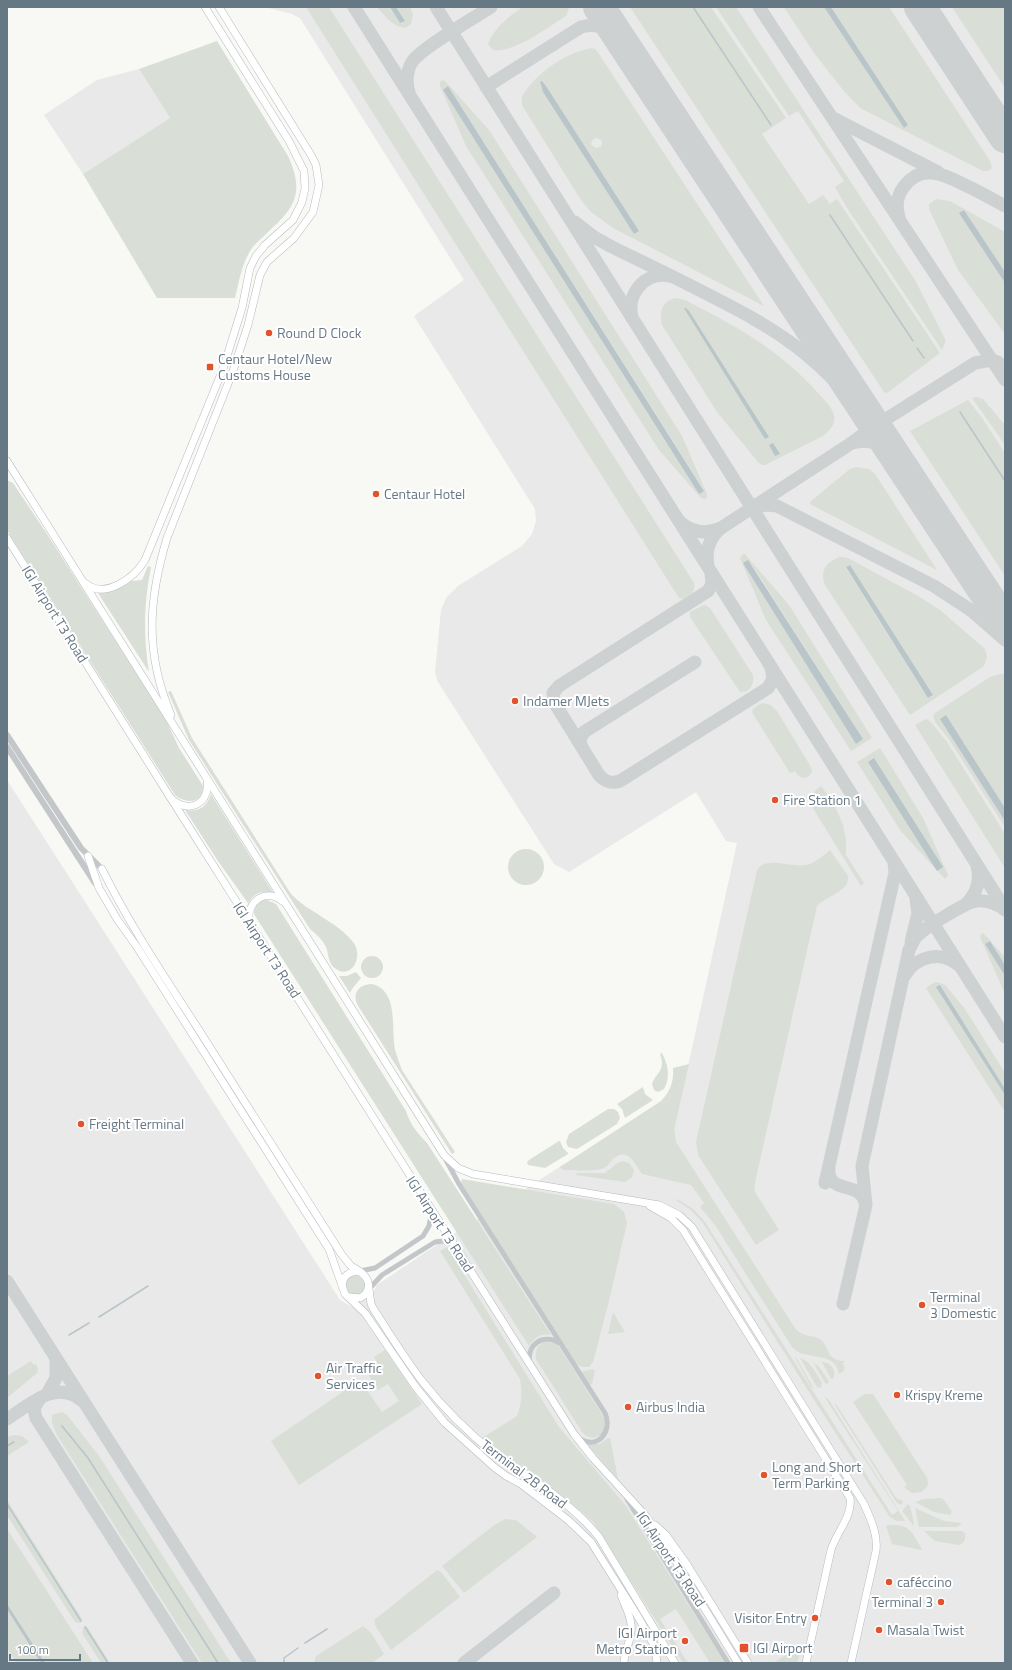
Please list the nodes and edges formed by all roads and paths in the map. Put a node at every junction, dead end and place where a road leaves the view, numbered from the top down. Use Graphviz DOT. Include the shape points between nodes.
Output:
graph roads {
  1 [pos="205,7"];
  2 [pos="220,7"];
  3 [pos="7,461"];
  4 [pos="7,475"];
  5 [pos="21,484"];
  6 [pos="7,538"];
  7 [pos="82,580"];
  8 [pos="7,734"];
  9 [pos="180,735"];
  10 [pos="7,747"];
  11 [pos="204,775"];
  12 [pos="170,796"];
  13 [pos="88,856"];
  14 [pos="102,869"];
  15 [pos="98,888"];
  16 [pos="286,904"];
  17 [pos="251,926"];
  18 [pos="444,1155"];
  19 [pos="638,1201"];
  20 [pos="432,1210"];
  21 [pos="456,1246"];
  22 [pos="359,1271"];
  23 [pos="342,1286"];
  24 [pos="369,1289"];
  25 [pos="349,1297"];
  26 [pos="563,1347"];
  27 [pos="532,1367"];
  28 [pos="574,1434"];
  29 [pos="497,1456"];
  30 [pos="494,1467"];
  31 [pos="624,1494"];
  32 [pos="645,1515"];
  33 [pos="616,1581"];
  34 [pos="624,1663"];
  35 [pos="657,1663"];
  36 [pos="675,1663"];
  37 [pos="728,1663"];
  38 [pos="738,1663"];
  39 [pos="748,1663"];
  40 [pos="806,1663"];
  41 [pos="851,1663"];
  1 -- 7 [label="main road" via="289,141 304,171 305,188 302,202 293,220 265,245 250,268 242,308 223,369 145,560 137,571 107,589 96,589"];
  2 -- 9 [label="main road" via="311,155 316,165 319,185 309,219 294,238 267,262 260,275 233,371 167,538 156,577 152,614 154,658 164,699"];
  3 -- 5 [label="main road"];
  4 -- 5 [label="main road"];
  5 -- 7 [label="main road"];
  6 -- 12 [label="main road, IGI Airport T3 Road"];
  7 -- 9 [label="main road"];
  8 -- 13 [label="street"];
  9 -- 11 [label="main road"];
  10 -- 15 [label="street"];
  11 -- 12 [label="main road" via="208,787 198,803 192,806 180,805"];
  11 -- 16 [label="main road"];
  12 -- 17 [label="main road, IGI Airport T3 Road"];
  13 -- 14 [label="street"];
  13 -- 15 [label="main road"];
  14 -- 22 [label="main road" via="143,943 246,1105 342,1255"];
  15 -- 23 [label="main road" via="326,1243"];
  16 -- 17 [label="main road" via="275,896 261,897 251,906"];
  16 -- 18 [label="main road"];
  17 -- 20 [label="main road, IGI Airport T3 Road"];
  18 -- 19 [label="main road" via="458,1168 473,1174"];
  18 -- 26 [label="street" via="459,1184"];
  19 -- 40 [label="main road" via="664,1213 683,1230 850,1498 849,1512 833,1543"];
  19 -- 41 [label="main road" via="667,1208 683,1218 695,1232 864,1504 877,1541"];
  20 -- 21 [label="main road, IGI Airport T3 Road"];
  20 -- 22 [label="street" via="429,1226 423,1236 375,1268"];
  21 -- 24 [label="street" via="442,1241 434,1242 382,1274"];
  21 -- 27 [label="main road, IGI Airport T3 Road"];
  22 -- 23 [label="main road" via="347,1274"];
  22 -- 24 [label="main road" via="369,1280"];
  23 -- 25 [label="main road"];
  24 -- 25 [label="main road" via="360,1298"];
  24 -- 29 [label="main road, Terminal 2B Road" via="373,1308 421,1380 453,1417"];
  25 -- 30 [label="main road, Terminal 2B Road" via="366,1313 415,1386 444,1422"];
  26 -- 27 [label="street" via="553,1339 534,1344 529,1355"];
  26 -- 28 [label="street" via="608,1419 604,1435 594,1442 583,1441"];
  27 -- 28 [label="main road, IGI Airport T3 Road"];
  28 -- 31 [label="main road, IGI Airport T3 Road"];
  29 -- 30 [label="main road" via="499,1461"];
  29 -- 36 [label="main road, Terminal 2B Road" via="573,1510 590,1527 628,1584"];
  30 -- 33 [label="main road, Terminal 2B Road" via="521,1484 577,1527 591,1542"];
  31 -- 32 [label="main road, IGI Airport T3 Road"];
  31 -- 37 [label="street"];
  32 -- 38 [label="main road, IGI Airport T3 Road"];
  32 -- 39 [label="main road" via="674,1546"];
  33 -- 34 [label="main road" via="632,1628"];
  33 -- 35 [label="main road, Terminal 2B Road" via="655,1647"];
}
